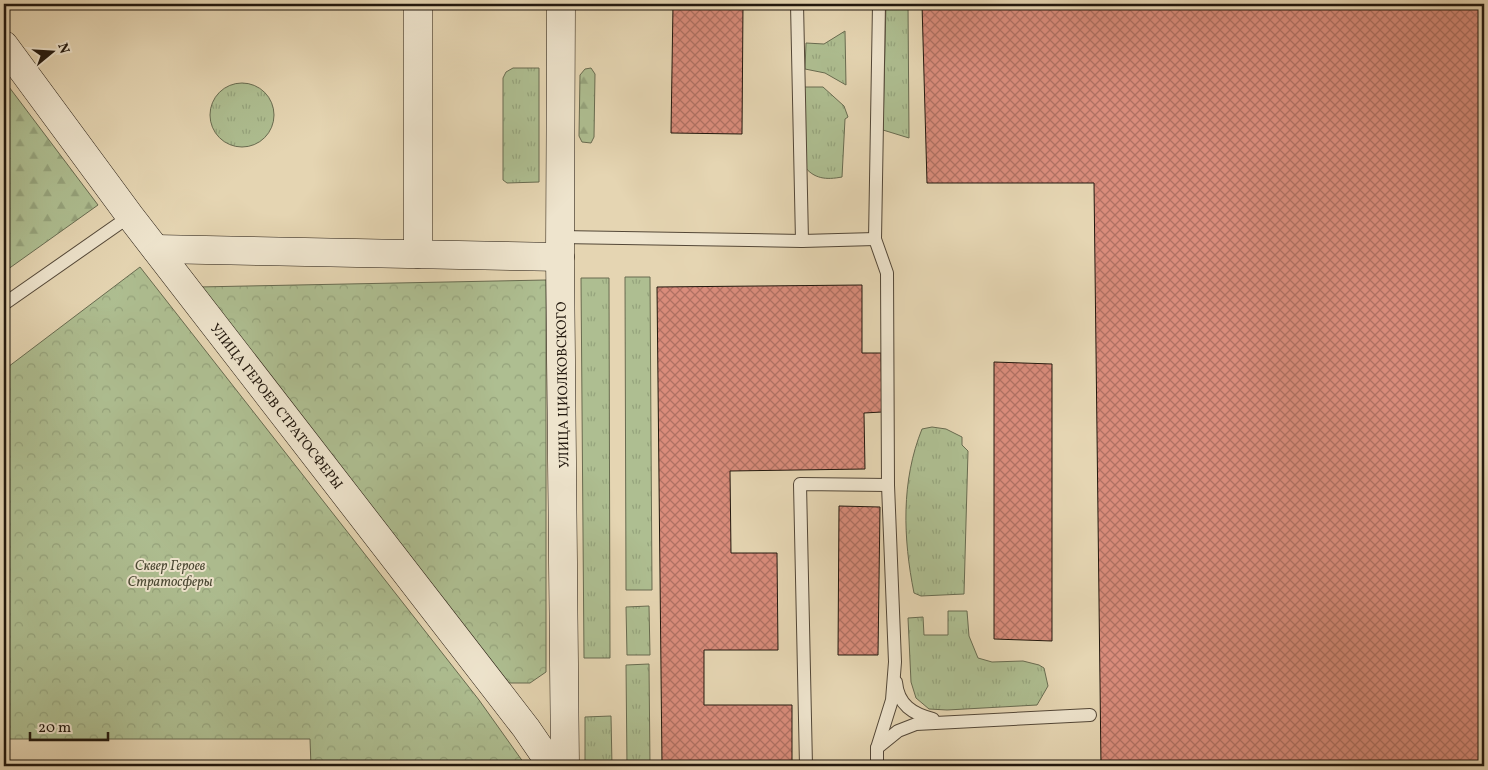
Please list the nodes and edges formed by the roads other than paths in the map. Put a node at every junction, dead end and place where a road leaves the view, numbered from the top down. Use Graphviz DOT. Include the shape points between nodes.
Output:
graph roads {
  1 [pos="418,4"];
  2 [pos="561,4"];
  3 [pos="796,4"];
  4 [pos="879,4"];
  5 [pos="4,45"];
  6 [pos="130,216"];
  7 [pos="875,239"];
  8 [pos="802,241"];
  9 [pos="560,247"];
  10 [pos="156,249"];
  11 [pos="418,254"];
  12 [pos="4,304"];
  13 [pos="888,485"];
  14 [pos="895,662"];
  15 [pos="1090,715"];
  16 [pos="950,721"];
  17 [pos="877,748"];
  18 [pos="552,766"];
  19 [pos="565,766"];
  20 [pos="806,766"];
  21 [pos="878,766"];
  1 -- 11 [label="street"];
  2 -- 9 [label="street, УЛИЦА ЦИОЛКОВСКОГО"];
  3 -- 8 [label="lane"];
  4 -- 7 [label="lane"];
  5 -- 6 [label="street, УЛИЦА ГЕРОЕВ СТРАТОСФЕРЫ"];
  6 -- 10 [label="street, УЛИЦА ГЕРОЕВ СТРАТОСФЕРЫ"];
  6 -- 12 [label="lane"];
  7 -- 8 [label="lane"];
  7 -- 13 [label="lane" via="887,273"];
  8 -- 9 [label="lane"];
  9 -- 11 [label="street"];
  9 -- 19 [label="street, УЛИЦА ЦИОЛКОВСКОГО"];
  10 -- 11 [label="street"];
  10 -- 18 [label="street, УЛИЦА ГЕРОЕВ СТРАТОСФЕРЫ"];
  13 -- 14 [label="lane"];
  13 -- 20 [label="lane" via="800,484"];
  14 -- 16 [label="lane" via="897,689 905,707 918,715"];
  14 -- 17 [label="lane" via="892,700"];
  15 -- 16 [label="lane"];
  16 -- 17 [label="lane" via="916,724 898,731"];
  17 -- 21 [label="lane"];
}
